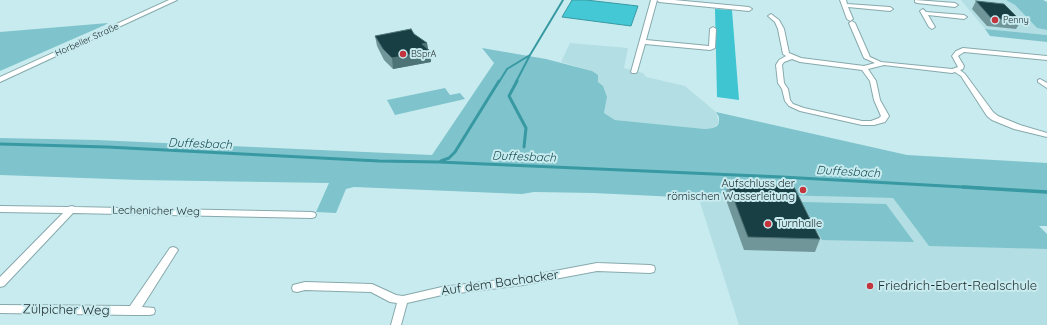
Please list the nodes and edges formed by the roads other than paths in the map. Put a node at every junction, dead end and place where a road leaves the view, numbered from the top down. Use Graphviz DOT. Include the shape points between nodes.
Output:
graph roads {
  1 [pos="171,0"];
  2 [pos="174,0"];
  3 [pos="654,0"];
  4 [pos="659,0"];
  5 [pos="917,1"];
  6 [pos="844,2"];
  7 [pos="955,6"];
  8 [pos="749,9"];
  9 [pos="890,9"];
  10 [pos="924,13"];
  11 [pos="771,16"];
  12 [pos="964,17"];
  13 [pos="932,27"];
  14 [pos="713,29"];
  15 [pos="642,42"];
  16 [pos="790,57"];
  17 [pos="1047,58"];
  18 [pos="879,63"];
  19 [pos="864,68"];
  20 [pos="956,70"];
  21 [pos="634,72"];
  22 [pos="0,75"];
  23 [pos="0,80"];
  24 [pos="1040,82"];
  25 [pos="1047,86"];
  26 [pos="1047,135"];
  27 [pos="0,209"];
  28 [pos="72,210"];
  29 [pos="312,215"];
  30 [pos="173,250"];
  31 [pos="650,269"];
  32 [pos="0,283"];
  33 [pos="298,288"];
  34 [pos="403,300"];
  35 [pos="0,309"];
  36 [pos="133,311"];
  37 [pos="150,311"];
  38 [pos="396,325"];
  1 -- 22 [label="street, Horbeller Straße"];
  2 -- 23 [label="street, Horbeller Straße"];
  3 -- 15 [label="street"];
  4 -- 8 [label="street"];
  5 -- 7 [label="street"];
  5 -- 10 [label="street"];
  6 -- 9 [label="street"];
  6 -- 18 [label="street" via="867,58"];
  10 -- 12 [label="street"];
  10 -- 13 [label="street"];
  11 -- 16 [label="street" via="781,28 786,54"];
  14 -- 15 [label="street" via="712,48"];
  15 -- 21 [label="street"];
  16 -- 19 [label="street"];
  16 -- 19 [label="street" via="781,61 779,65 780,83 791,105 802,110 871,123 882,120 885,116 872,81"];
  17 -- 20 [label="street" via="963,50 955,56 961,66"];
  18 -- 19 [label="street"];
  18 -- 20 [label="street"];
  20 -- 26 [label="street" via="963,75 995,118"];
  24 -- 25 [label="street"];
  27 -- 28 [label="street, Lechenicher Weg"];
  28 -- 29 [label="street, Lechenicher Weg"];
  28 -- 32 [label="street"];
  30 -- 36 [label="street"];
  31 -- 34 [label="street, Auf dem Bachacker" via="597,267 523,281 442,291"];
  33 -- 34 [label="street" via="372,288 394,299"];
  34 -- 38 [label="street"];
  35 -- 36 [label="street, Zülpicher Weg"];
  36 -- 37 [label="street, Zülpicher Weg"];
}
